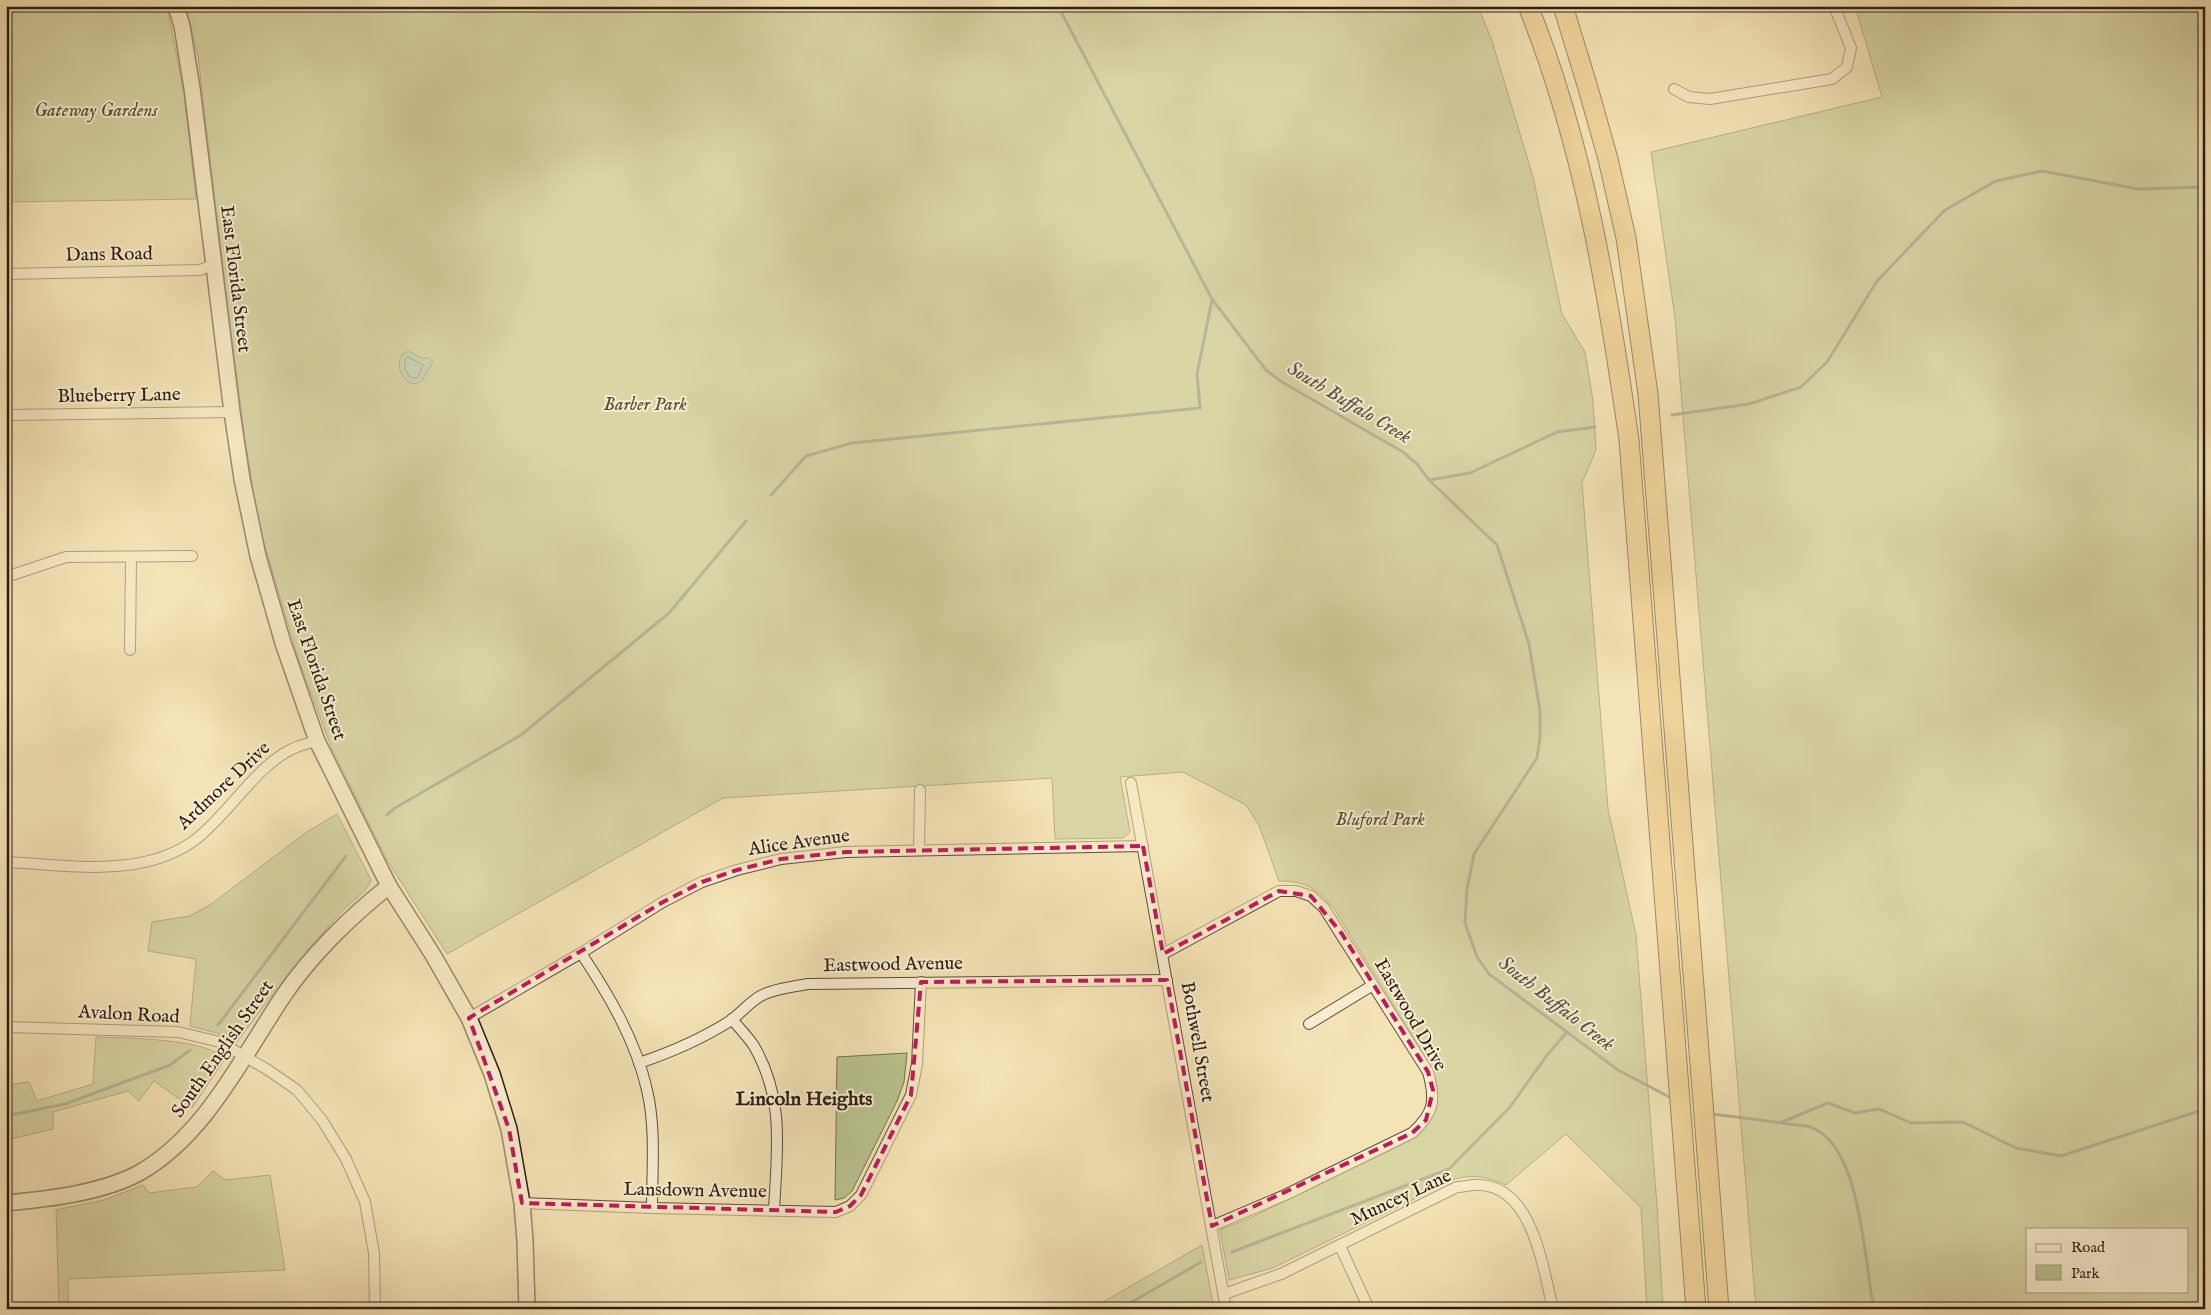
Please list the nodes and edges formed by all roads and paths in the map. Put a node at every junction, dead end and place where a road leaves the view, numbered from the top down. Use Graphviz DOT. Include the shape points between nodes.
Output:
graph roads {
  1 [pos="176,6"];
  2 [pos="1528,6"];
  3 [pos="1562,6"];
  4 [pos="1834,6"];
  5 [pos="1674,90"];
  6 [pos="212,265"];
  7 [pos="6,274"];
  8 [pos="232,412"];
  9 [pos="6,415"];
  10 [pos="192,556"];
  11 [pos="131,557"];
  12 [pos="6,577"];
  13 [pos="130,650"];
  14 [pos="318,741"];
  15 [pos="1131,783"];
  16 [pos="920,790"];
  17 [pos="1143,846"];
  18 [pos="919,850"];
  19 [pos="6,862"];
  20 [pos="389,886"];
  21 [pos="582,953"];
  22 [pos="1163,954"];
  23 [pos="1167,980"];
  24 [pos="921,982"];
  25 [pos="1373,984"];
  26 [pos="469,1018"];
  27 [pos="732,1019"];
  28 [pos="1309,1024"];
  29 [pos="6,1027"];
  30 [pos="246,1056"];
  31 [pos="639,1063"];
  32 [pos="522,1203"];
  33 [pos="6,1204"];
  34 [pos="652,1208"];
  35 [pos="774,1210"];
  36 [pos="1212,1226"];
  37 [pos="1340,1246"];
  38 [pos="1224,1294"];
  39 [pos="374,1309"];
  40 [pos="527,1309"];
  41 [pos="1226,1309"];
  42 [pos="1368,1309"];
  43 [pos="1553,1309"];
  44 [pos="1696,1309"];
  45 [pos="1719,1309"];
  1 -- 6 [label="main road, East Florida Street" via="192,88"];
  2 -- 44 [label="highway" via="1556,83 1595,237 1629,440"];
  3 -- 45 [label="highway" via="1608,159 1626,238 1648,394"];
  4 -- 5 [label="street" via="1851,48 1847,67 1832,79 1710,99 1689,97"];
  6 -- 7 [label="street, Dans Road" via="200,270"];
  6 -- 8 [label="main road, East Florida Street"];
  8 -- 9 [label="street, Blueberry Lane"];
  8 -- 14 [label="main road, East Florida Street" via="258,556 283,643"];
  10 -- 11 [label="street"];
  11 -- 12 [label="street" via="66,557"];
  11 -- 13 [label="street"];
  14 -- 19 [label="street, Ardmore Drive" via="291,749 270,764 196,839 176,852 131,865"];
  14 -- 20 [label="main road, East Florida Street"];
  15 -- 17 [label="street, Bothwell Street"];
  16 -- 18 [label="street"];
  17 -- 18 [label="street, Alice Avenue"];
  17 -- 22 [label="street, Bothwell Street"];
  18 -- 21 [label="street, Alice Avenue" via="846,852 781,859 737,870 702,882 663,902"];
  20 -- 26 [label="main road, East Florida Street"];
  20 -- 30 [label="main road, South English Street" via="363,906 284,994"];
  21 -- 26 [label="street, Alice Avenue"];
  21 -- 31 [label="street" via="621,1019"];
  22 -- 23 [label="street, Bothwell Street"];
  22 -- 25 [label="street, Eastwood Drive" via="1279,891 1296,891 1311,896 1324,908"];
  23 -- 24 [label="street, Eastwood Avenue"];
  23 -- 36 [label="street, Bothwell Street"];
  24 -- 27 [label="street, Eastwood Avenue" via="808,984 769,992 749,1002"];
  24 -- 35 [label="street, Lansdown Avenue" via="917,1064 911,1095 861,1195 850,1206 836,1212"];
  25 -- 28 [label="street"];
  25 -- 36 [label="street, Eastwood Drive" via="1428,1072 1433,1090 1432,1106 1426,1120 1412,1134"];
  26 -- 32 [label="main road, East Florida Street" via="492,1074 508,1130"];
  27 -- 31 [label="street, Eastwood Avenue" via="676,1051"];
  27 -- 35 [label="street" via="753,1045 776,1100 778,1143"];
  29 -- 30 [label="street, Avalon Road" via="178,1032 220,1042"];
  30 -- 33 [label="main road, South English Street" via="190,1133 147,1168 94,1189"];
  30 -- 39 [label="street, Avalon Road" via="297,1090 322,1120 346,1159 365,1202 374,1253"];
  31 -- 34 [label="street" via="648,1090 652,1126"];
  32 -- 34 [label="street, Lansdown Avenue"];
  32 -- 40 [label="main road, East Florida Street"];
  34 -- 35 [label="street, Lansdown Avenue"];
  36 -- 38 [label="street, Bothwell Street"];
  37 -- 38 [label="street, Muncey Lane" via="1281,1274"];
  37 -- 42 [label="street"];
  37 -- 43 [label="street, Muncey Lane" via="1457,1187 1481,1184 1501,1190 1517,1203 1532,1229"];
  38 -- 41 [label="street, Bothwell Street"];
}
